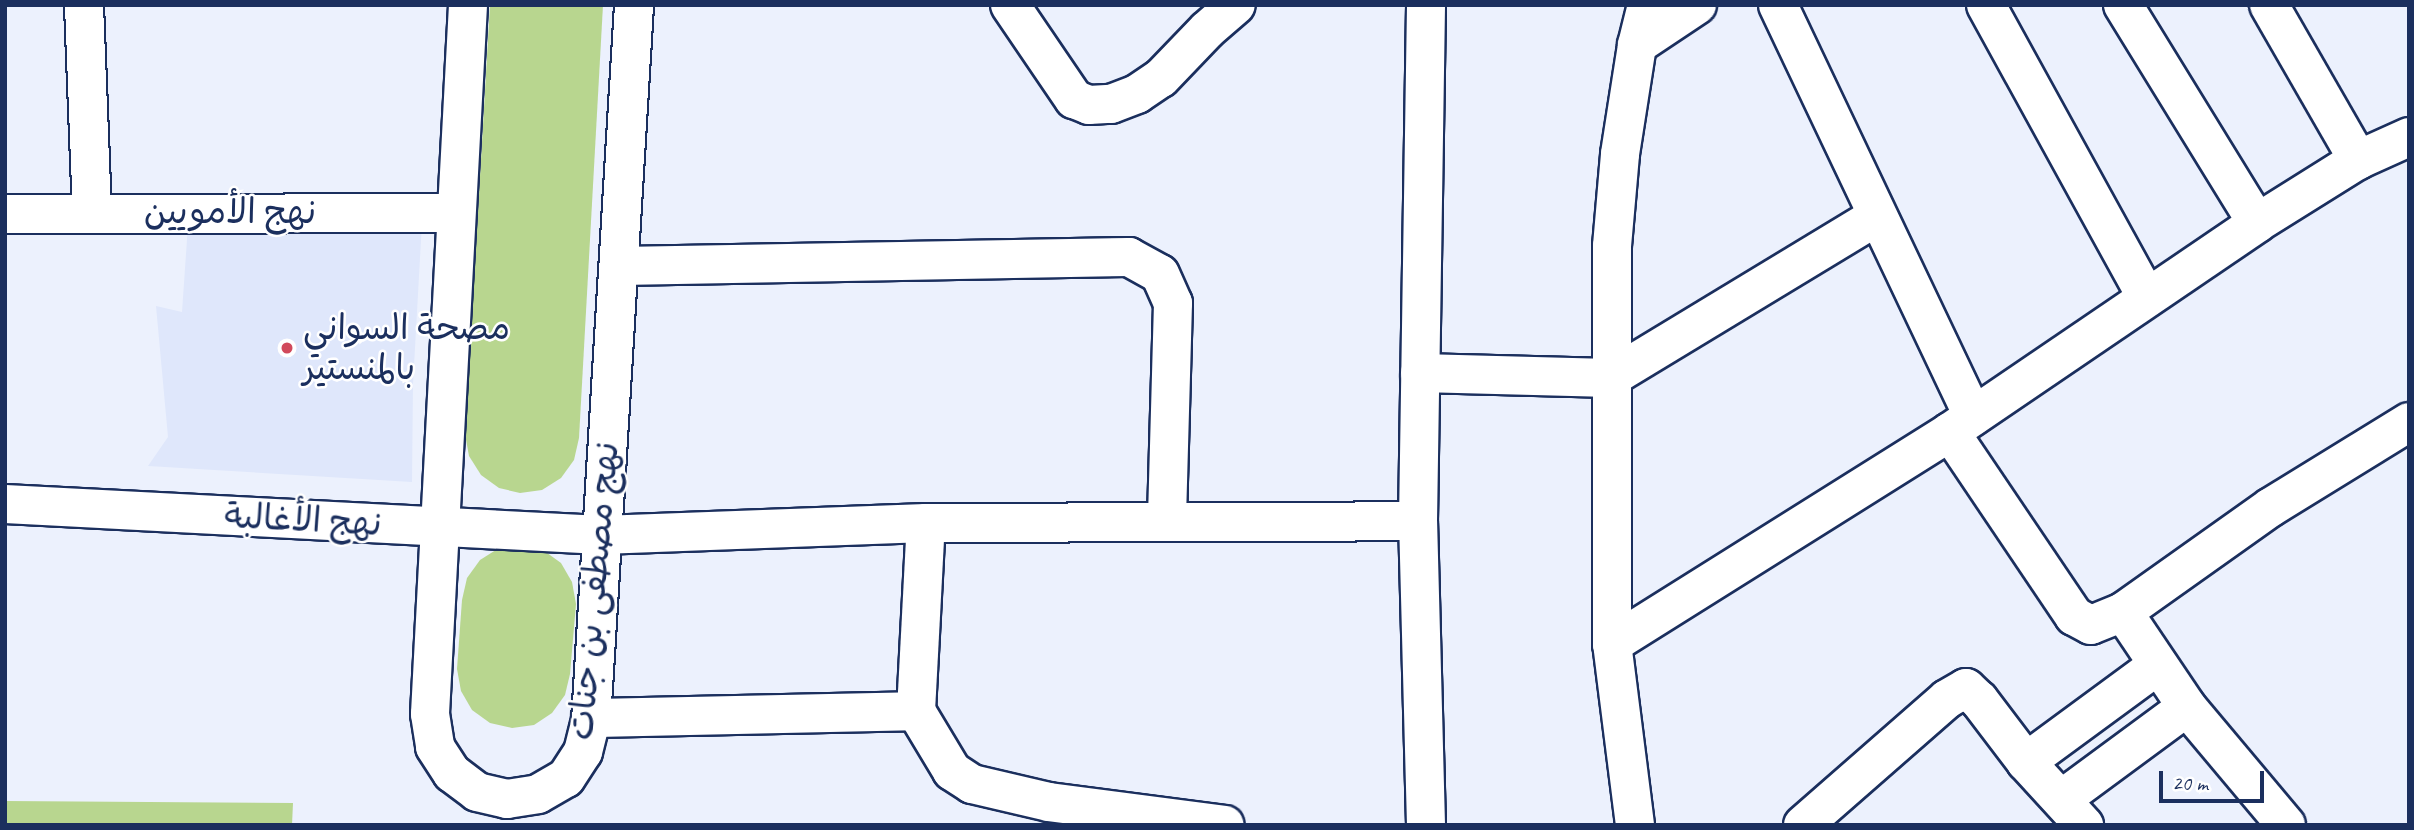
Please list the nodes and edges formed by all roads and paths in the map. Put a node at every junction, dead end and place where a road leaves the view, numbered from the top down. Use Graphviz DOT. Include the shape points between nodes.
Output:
graph roads {
  1 [pos="84,5"];
  2 [pos="468,5"];
  3 [pos="634,5"];
  4 [pos="1010,5"];
  5 [pos="1236,5"];
  6 [pos="1426,5"];
  7 [pos="1647,5"];
  8 [pos="1697,5"];
  9 [pos="1778,5"];
  10 [pos="1986,5"];
  11 [pos="2123,5"];
  12 [pos="2269,5"];
  13 [pos="1637,46"];
  14 [pos="2409,136"];
  15 [pos="2358,160"];
  16 [pos="92,212"];
  17 [pos="455,213"];
  18 [pos="5,214"];
  19 [pos="1876,216"];
  20 [pos="2257,223"];
  21 [pos="620,266"];
  22 [pos="2147,298"];
  23 [pos="1420,373"];
  24 [pos="1610,378"];
  25 [pos="2409,422"];
  26 [pos="1962,424"];
  27 [pos="5,505"];
  28 [pos="1167,520"];
  29 [pos="1418,521"];
  30 [pos="926,523"];
  31 [pos="439,527"];
  32 [pos="601,535"];
  33 [pos="2123,612"];
  34 [pos="1612,644"];
  35 [pos="2158,665"];
  36 [pos="2186,707"];
  37 [pos="916,711"];
  38 [pos="591,718"];
  39 [pos="2026,762"];
  40 [pos="2071,816"];
  41 [pos="1225,825"];
  42 [pos="1426,825"];
  43 [pos="1636,825"];
  44 [pos="1803,825"];
  45 [pos="2286,825"];
  1 -- 16 [label="street"];
  2 -- 17 [label="street, نهج مصطفى بن جنات"];
  3 -- 21 [label="street, نهج مصطفى بن جنات"];
  4 -- 5 [label="street" via="1074,99 1111,104 1161,78"];
  6 -- 23 [label="street"];
  7 -- 13 [label="street"];
  8 -- 13 [label="street"];
  9 -- 19 [label="street"];
  10 -- 22 [label="street"];
  11 -- 20 [label="street"];
  12 -- 15 [label="street"];
  13 -- 24 [label="street" via="1612,246"];
  14 -- 15 [label="street"];
  15 -- 20 [label="street"];
  16 -- 17 [label="street, نهج الأمويين"];
  16 -- 18 [label="street, نهج الأمويين"];
  17 -- 31 [label="street, نهج مصطفى بن جنات"];
  19 -- 24 [label="street"];
  19 -- 26 [label="street"];
  20 -- 22 [label="street"];
  21 -- 28 [label="street" via="1129,257 1160,274 1173,303"];
  21 -- 32 [label="street, نهج مصطفى بن جنات"];
  22 -- 26 [label="street"];
  23 -- 24 [label="street"];
  23 -- 29 [label="street"];
  24 -- 34 [label="street"];
  25 -- 33 [label="street" via="2271,507"];
  26 -- 33 [label="street" via="2074,617 2091,625"];
  26 -- 34 [label="street"];
  27 -- 31 [label="street, نهج الأغالبة"];
  28 -- 29 [label="street, نهج الأغالبة"];
  28 -- 30 [label="street, نهج الأغالبة"];
  29 -- 42 [label="street"];
  30 -- 32 [label="street, نهج الأغالبة"];
  30 -- 37 [label="street"];
  31 -- 32 [label="street, نهج الأغالبة"];
  31 -- 38 [label="street, نهج مصطفى بن جنات" via="430,714 435,747 452,774 477,792 507,799 538,794 566,778 583,752"];
  32 -- 38 [label="street, نهج مصطفى بن جنات"];
  33 -- 35 [label="street"];
  34 -- 43 [label="street"];
  35 -- 36 [label="street"];
  35 -- 39 [label="street"];
  36 -- 40 [label="street"];
  36 -- 45 [label="street"];
  37 -- 38 [label="street"];
  37 -- 41 [label="street" via="952,771 972,784 1049,802"];
  39 -- 40 [label="street"];
  39 -- 44 [label="street" via="1971,690 1960,689"];
}
